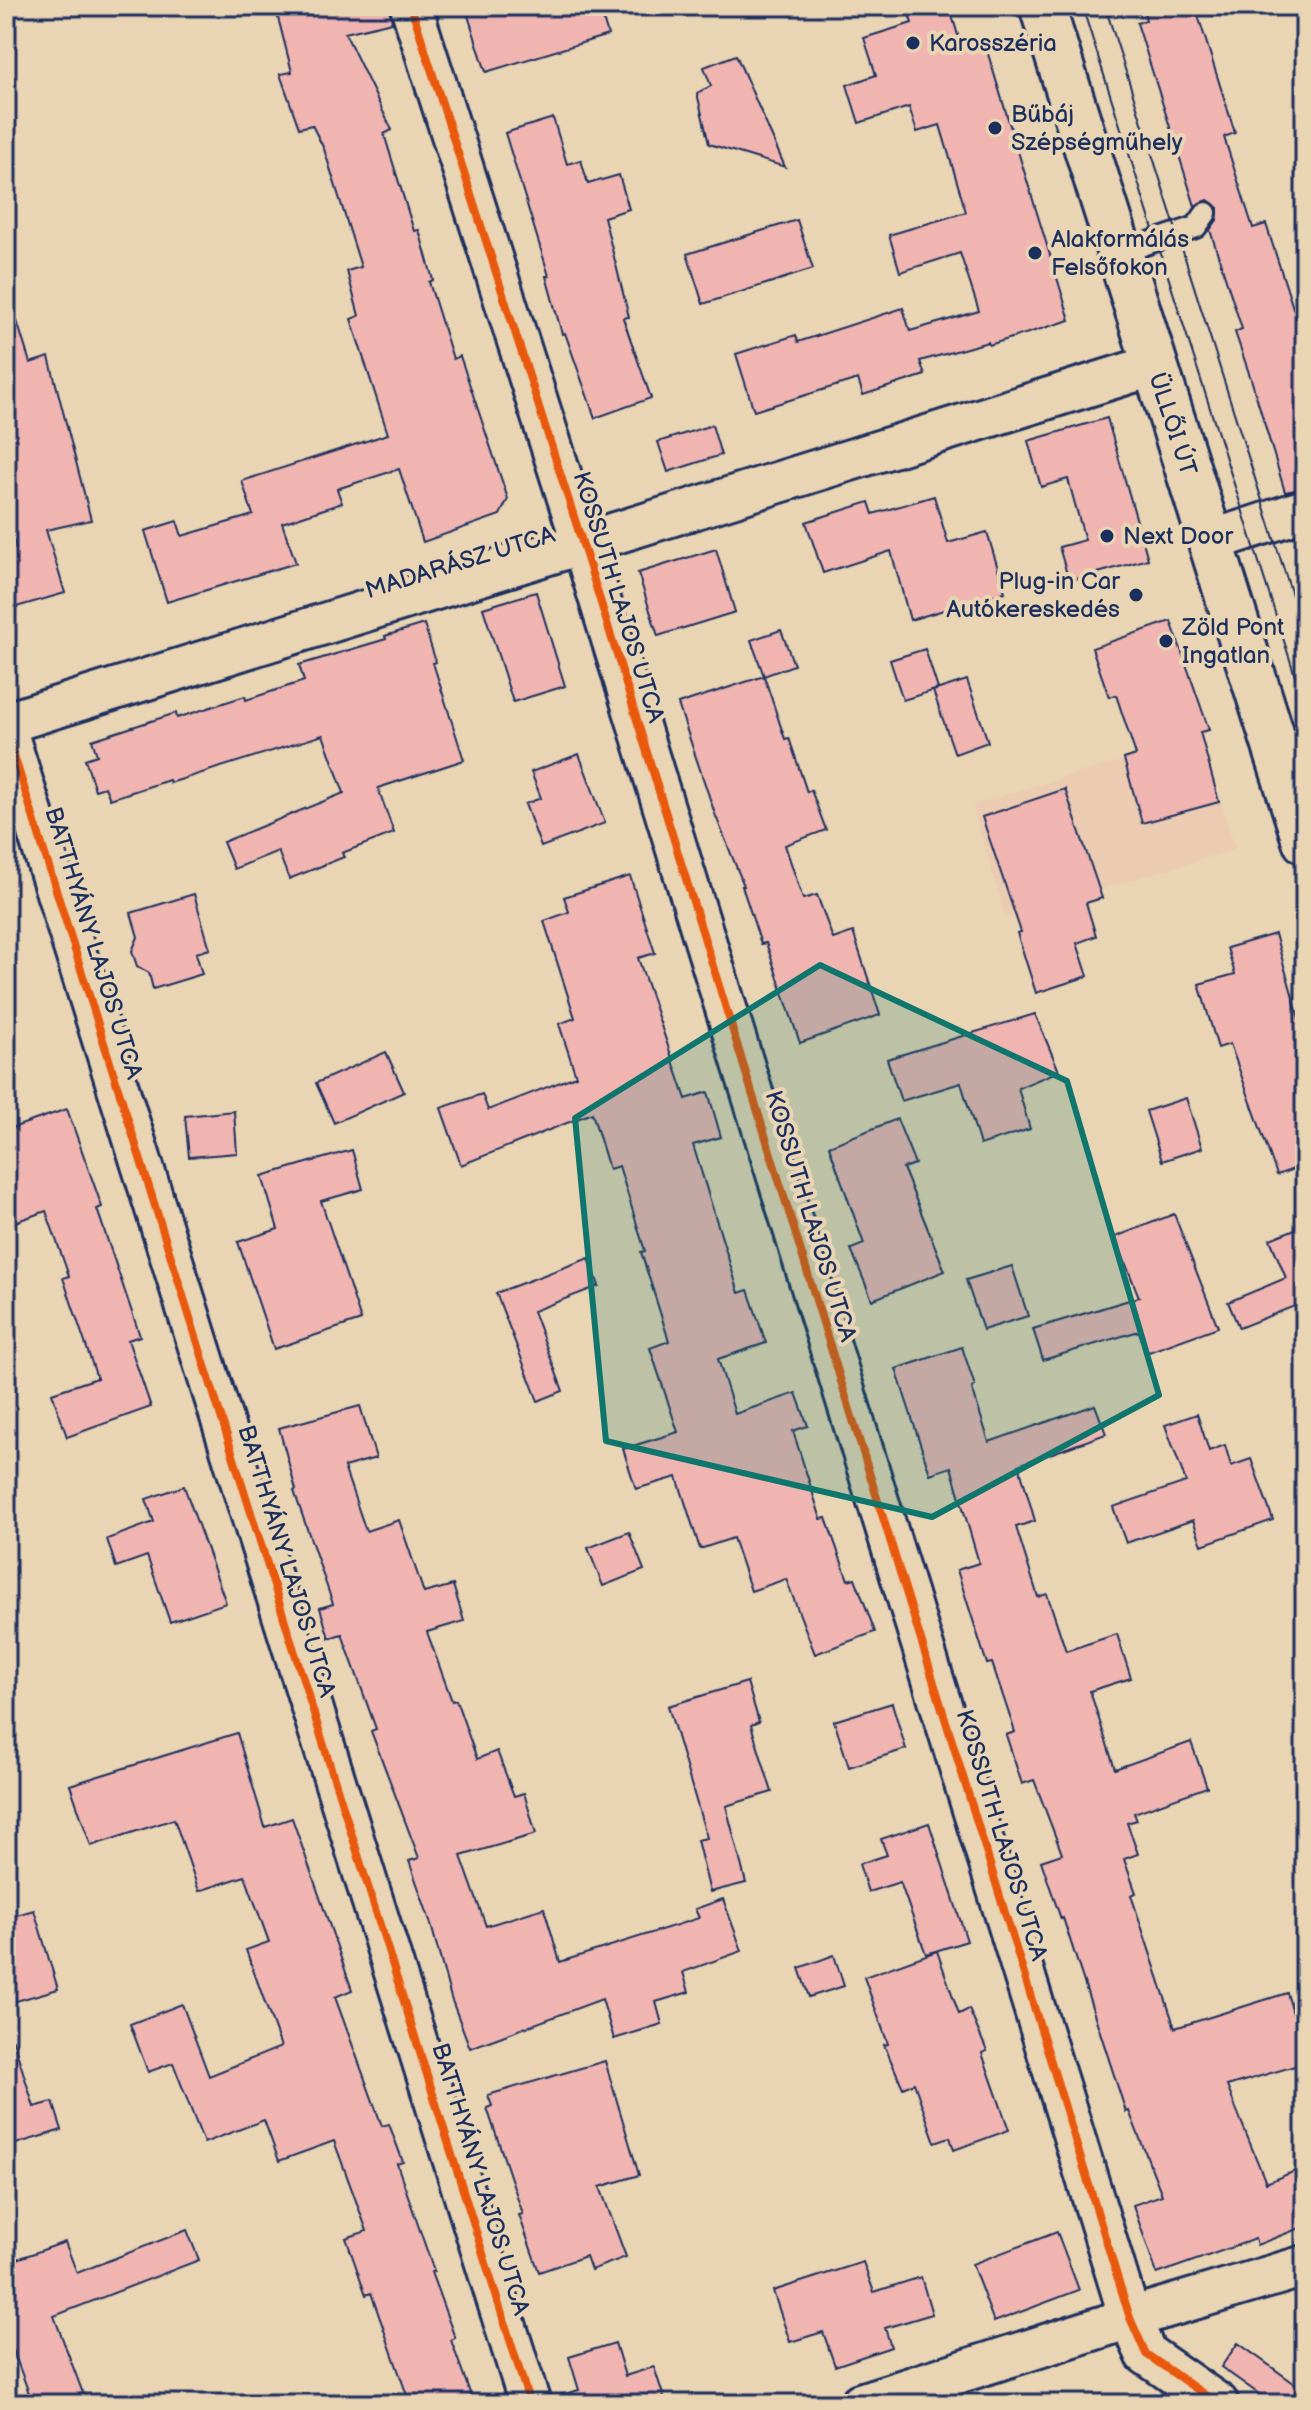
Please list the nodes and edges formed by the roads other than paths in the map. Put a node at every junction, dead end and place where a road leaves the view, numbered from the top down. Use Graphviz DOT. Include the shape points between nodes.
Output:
graph roads {
  1 [pos="411,6"];
  2 [pos="1042,6"];
  3 [pos="1204,224"];
  4 [pos="1119,253"];
  5 [pos="1155,365"];
  6 [pos="1305,510"];
  7 [pos="1211,541"];
  8 [pos="583,545"];
  9 [pos="6,723"];
  10 [pos="6,730"];
  11 [pos="1305,841"];
  12 [pos="1305,2266"];
  13 [pos="1130,2318"];
  14 [pos="530,2404"];
  15 [pos="860,2404"];
  16 [pos="1218,2404"];
  1 -- 8 [label="street, KOSSUTH LAJOS UTCA"];
  2 -- 4 [label="main road, ÜLLŐI ÚT"];
  3 -- 4 [label="lane"];
  4 -- 5 [label="main road, ÜLLŐI ÚT"];
  5 -- 7 [label="main road, ÜLLŐI ÚT"];
  5 -- 8 [label="street, MADARÁSZ UTCA"];
  6 -- 7 [label="street"];
  7 -- 11 [label="main road, ÜLLŐI ÚT"];
  8 -- 9 [label="street, MADARÁSZ UTCA"];
  8 -- 13 [label="street, KOSSUTH LAJOS UTCA"];
  10 -- 14 [label="street, BATTHYÁNY LAJOS UTCA"];
  12 -- 13 [label="street"];
  13 -- 15 [label="street"];
  13 -- 16 [label="street, KOSSUTH LAJOS UTCA" via="1146,2354"];
}
